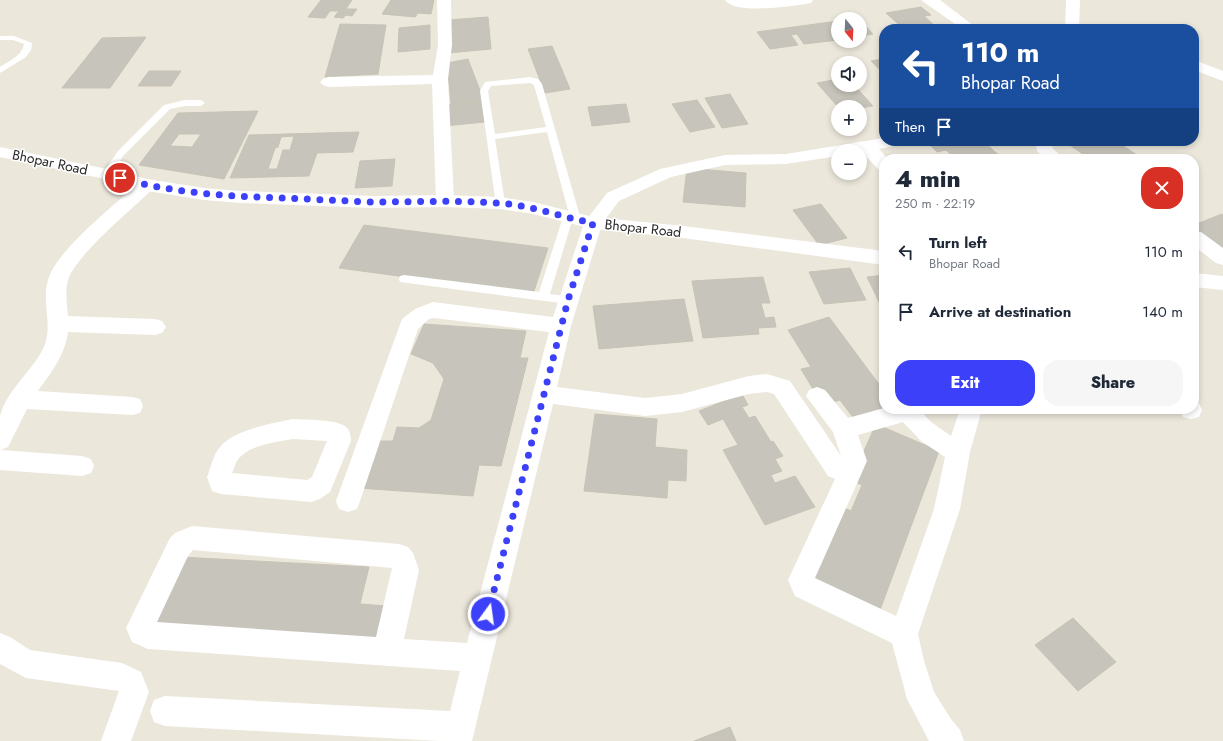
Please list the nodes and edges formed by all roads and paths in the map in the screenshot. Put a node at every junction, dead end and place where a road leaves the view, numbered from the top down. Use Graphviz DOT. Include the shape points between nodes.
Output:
graph roads {
  1 [pos="444,0"];
  2 [pos="732,0"];
  3 [pos="806,0"];
  4 [pos="928,0"];
  5 [pos="1073,0"];
  6 [pos="964,24"];
  7 [pos="1072,24"];
  8 [pos="0,38"];
  9 [pos="1199,67"];
  10 [pos="0,71"];
  11 [pos="1223,76"];
  12 [pos="440,79"];
  13 [pos="328,82"];
  14 [pos="201,103"];
  15 [pos="550,129"];
  16 [pos="490,137"];
  17 [pos="879,144"];
  18 [pos="1044,146"];
  19 [pos="867,147"];
  20 [pos="0,152"];
  21 [pos="831,152"];
  22 [pos="1049,154"];
  23 [pos="879,160"];
  24 [pos="107,174"];
  25 [pos="147,185"];
  26 [pos="445,200"];
  27 [pos="500,203"];
  28 [pos="579,220"];
  29 [pos="1199,242"];
  30 [pos="879,257"];
  31 [pos="1223,258"];
  32 [pos="404,278"];
  33 [pos="1199,281"];
  34 [pos="1223,283"];
  35 [pos="543,297"];
  36 [pos="568,300"];
  37 [pos="58,324"];
  38 [pos="561,326"];
  39 [pos="155,327"];
  40 [pos="543,394"];
  41 [pos="816,396"];
  42 [pos="20,399"];
  43 [pos="132,406"];
  44 [pos="894,414"];
  45 [pos="911,414"];
  46 [pos="969,414"];
  47 [pos="843,429"];
  48 [pos="0,440"];
  49 [pos="958,452"];
  50 [pos="332,459"];
  51 [pos="0,460"];
  52 [pos="362,462"];
  53 [pos="82,466"];
  54 [pos="837,469"];
  55 [pos="348,502"];
  56 [pos="904,634"];
  57 [pos="0,647"];
  58 [pos="387,652"];
  59 [pos="477,658"];
  60 [pos="165,711"];
  61 [pos="420,733"];
  62 [pos="458,734"];
  63 [pos="942,737"];
  64 [pos="116,741"];
  1 -- 12 [label="street" via="444,45"];
  2 -- 3 [label="street" via="759,5"];
  4 -- 6 [label="street"];
  5 -- 7 [label="street"];
  8 -- 10 [label="lane" via="14,38 28,43 23,55"];
  9 -- 11 [label="street"];
  12 -- 13 [label="street"];
  12 -- 26 [label="street"];
  14 -- 24 [label="lane" via="167,107 121,153"];
  15 -- 16 [label="lane"];
  15 -- 16 [label="lane" via="535,81 488,84 484,91"];
  15 -- 28 [label="lane"];
  16 -- 27 [label="lane"];
  17 -- 19 [label="street"];
  18 -- 22 [label="street"];
  19 -- 23 [label="street"];
  20 -- 24 [label="street, Bhopar Road"];
  21 -- 28 [label="street" via="786,158 725,160 666,173 613,197"];
  24 -- 25 [label="street, Bhopar Road"];
  25 -- 26 [label="street, Bhopar Road" via="241,197 373,202"];
  25 -- 37 [label="street" via="89,239 58,278"];
  26 -- 27 [label="street, Bhopar Road"];
  27 -- 28 [label="street, Bhopar Road" via="534,208"];
  28 -- 30 [label="street, Bhopar Road"];
  28 -- 35 [label="lane"];
  28 -- 36 [label="street"];
  29 -- 31 [label="street"];
  32 -- 35 [label="lane"];
  33 -- 34 [label="street"];
  35 -- 36 [label="lane"];
  36 -- 38 [label="street"];
  37 -- 39 [label="street"];
  37 -- 42 [label="street" via="54,348"];
  38 -- 40 [label="street"];
  38 -- 52 [label="street" via="433,310 422,314 409,325"];
  40 -- 54 [label="street" via="645,407 682,403 749,385 768,383 782,387"];
  40 -- 59 [label="street"];
  41 -- 47 [label="street" via="839,420"];
  42 -- 43 [label="street"];
  42 -- 48 [label="street"];
  44 -- 47 [label="street"];
  45 -- 49 [label="street" via="923,431"];
  46 -- 49 [label="street"];
  47 -- 56 [label="street" via="851,444 855,461 801,580 805,587"];
  49 -- 56 [label="street" via="947,509"];
  50 -- 50 [label="street" via="321,484 311,491 227,484 221,483 219,476 228,453 233,448 285,430 336,432 339,435 339,442"];
  50 -- 52 [label="street"];
  51 -- 53 [label="street"];
  52 -- 55 [label="street"];
  56 -- 63 [label="street" via="922,699"];
  57 -- 64 [label="street" via="26,664 122,677 131,682 134,692"];
  58 -- 58 [label="street" via="148,635 140,628 179,547 184,541 192,538 399,556 406,570"];
  58 -- 59 [label="street"];
  59 -- 62 [label="street"];
  60 -- 61 [label="street"];
  61 -- 62 [label="street"];
}
